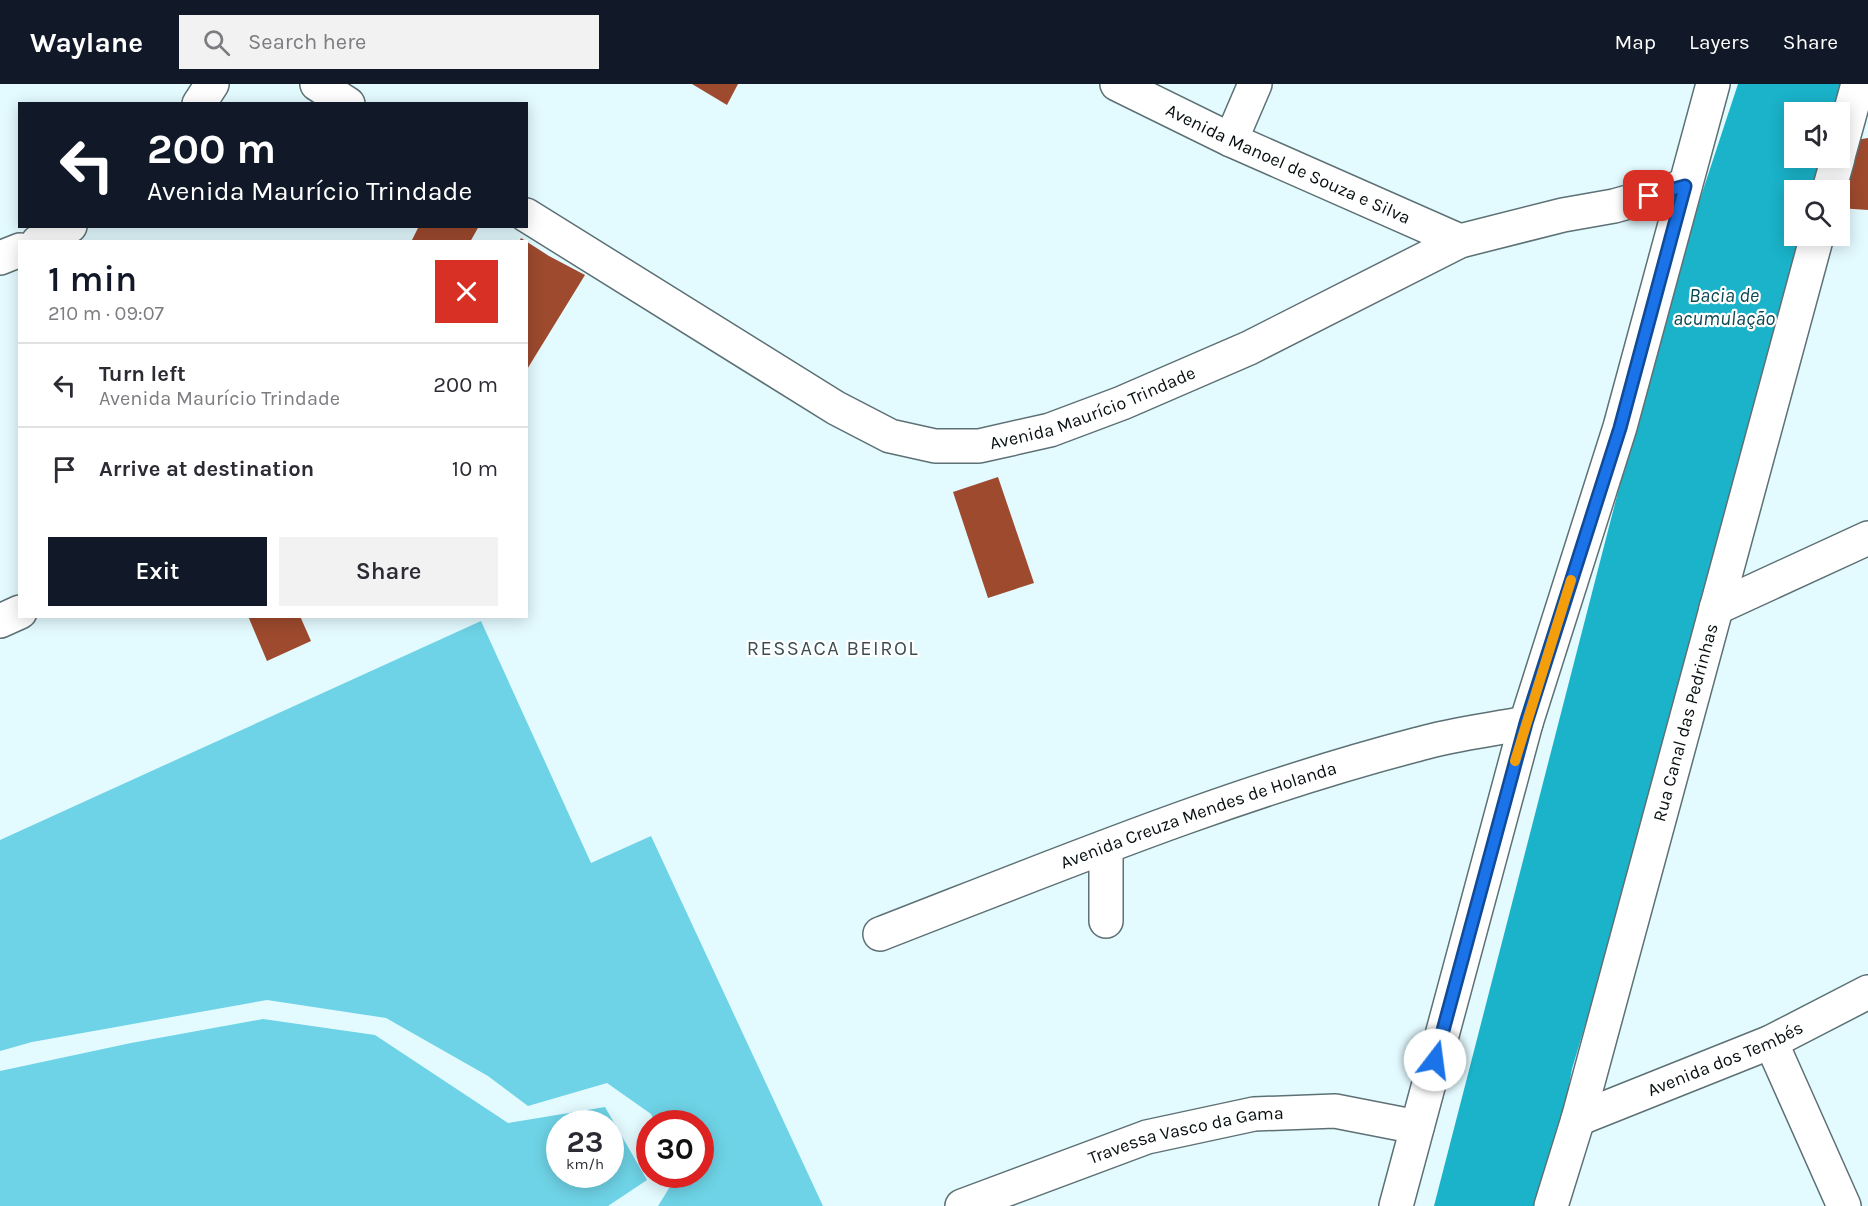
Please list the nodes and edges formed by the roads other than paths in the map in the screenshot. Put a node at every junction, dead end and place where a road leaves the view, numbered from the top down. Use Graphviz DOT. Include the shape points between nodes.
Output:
graph roads {
  1 [pos="212,84"];
  2 [pos="317,84"];
  3 [pos="1117,84"];
  4 [pos="1255,84"];
  5 [pos="1713,84"];
  6 [pos="1860,92"];
  7 [pos="200,102"];
  8 [pos="345,102"];
  9 [pos="1850,121"];
  10 [pos="1231,140"];
  11 [pos="1685,186"];
  12 [pos="528,216"];
  13 [pos="66,228"];
  14 [pos="42,240"];
  15 [pos="1460,241"];
  16 [pos="1814,246"];
  17 [pos="18,251"];
  18 [pos="0,258"];
  19 [pos="1868,538"];
  20 [pos="1716,608"];
  21 [pos="18,613"];
  22 [pos="0,621"];
  23 [pos="1526,723"];
  24 [pos="1106,847"];
  25 [pos="1106,921"];
  26 [pos="880,934"];
  27 [pos="1868,992"];
  28 [pos="1771,1041"];
  29 [pos="1578,1119"];
  30 [pos="1417,1127"];
  31 [pos="962,1206"];
  32 [pos="1396,1206"];
  33 [pos="1551,1206"];
  34 [pos="1844,1206"];
  1 -- 7 [label="street"];
  2 -- 8 [label="street"];
  3 -- 10 [label="street, Avenida Manoel de Souza e Silva"];
  4 -- 10 [label="street"];
  5 -- 11 [label="street"];
  6 -- 9 [label="street"];
  10 -- 15 [label="street, Avenida Manoel de Souza e Silva"];
  11 -- 15 [label="street, Avenida Maurício Trindade"];
  11 -- 23 [label="street" via="1620,428"];
  12 -- 15 [label="street, Avenida Maurício Trindade" via="836,408 890,436 935,446 979,446 1050,430 1122,403 1250,348"];
  13 -- 14 [label="street"];
  16 -- 20 [label="street, Rua Canal das Pedrinhas"];
  17 -- 18 [label="street"];
  19 -- 20 [label="street"];
  20 -- 29 [label="street, Rua Canal das Pedrinhas"];
  21 -- 22 [label="street"];
  23 -- 24 [label="street, Avenida Creuza Mendes de Holanda" via="1421,743 1279,784"];
  23 -- 30 [label="street"];
  24 -- 25 [label="street"];
  24 -- 26 [label="street, Avenida Creuza Mendes de Holanda"];
  27 -- 28 [label="street, Avenida dos Tembés"];
  28 -- 29 [label="street, Avenida dos Tembés"];
  28 -- 34 [label="street"];
  29 -- 33 [label="street, Rua Canal das Pedrinhas"];
  30 -- 31 [label="street, Travessa Vasco da Gama" via="1335,1111 1254,1114 1147,1137"];
  30 -- 32 [label="street"];
}
